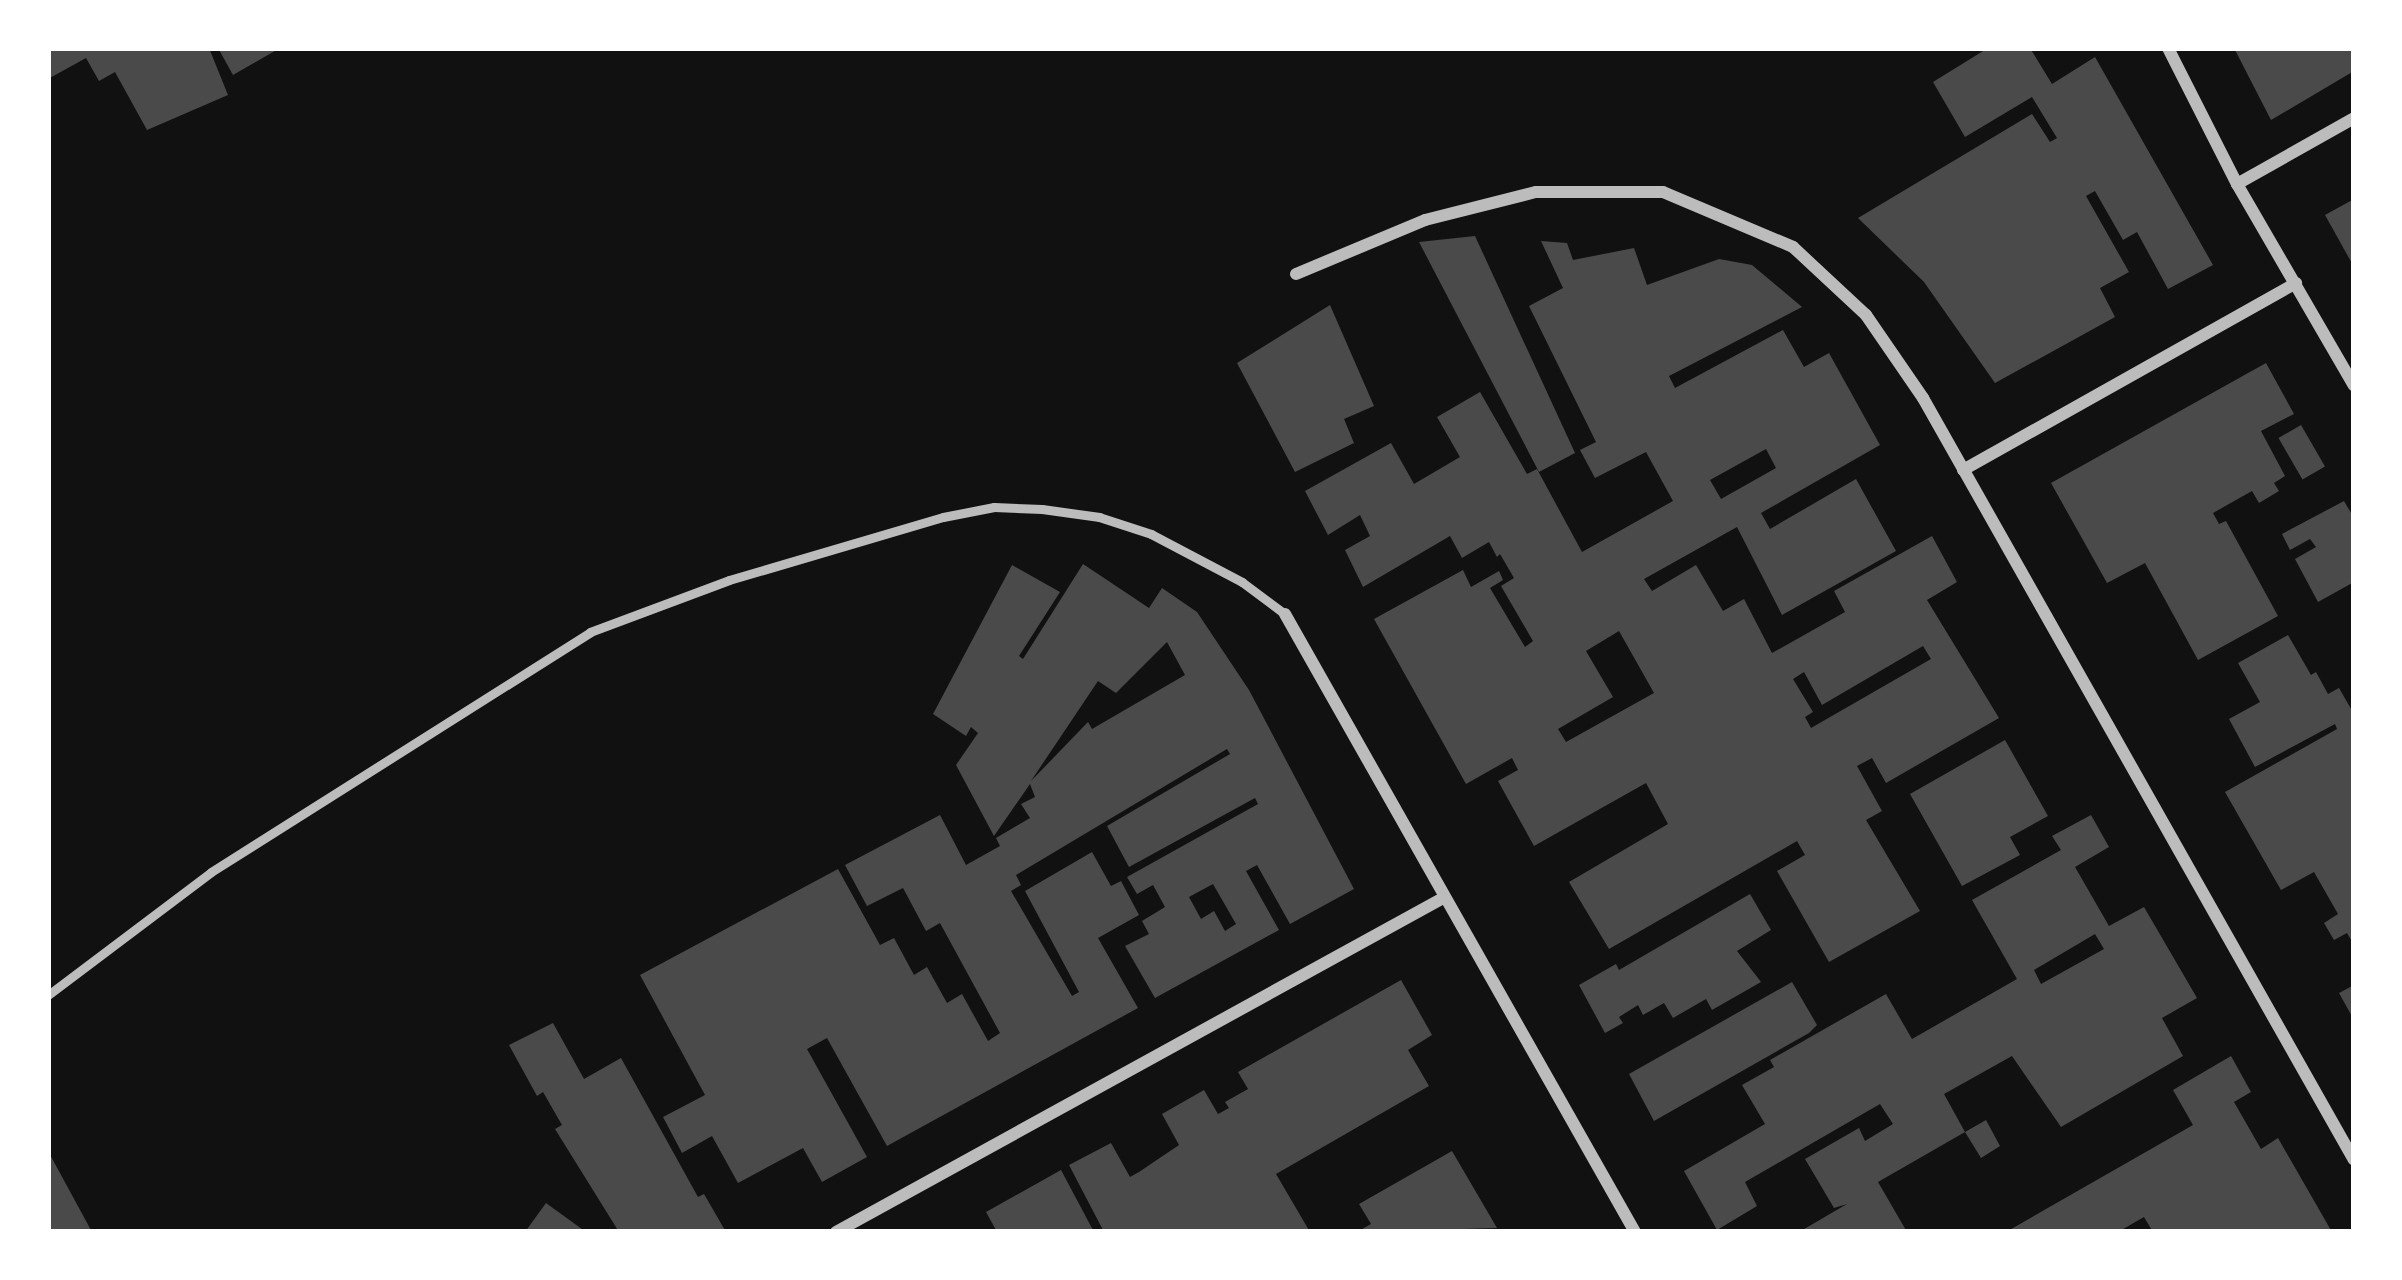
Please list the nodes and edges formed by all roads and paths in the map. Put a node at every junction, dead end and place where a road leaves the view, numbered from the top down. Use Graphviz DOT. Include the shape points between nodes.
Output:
graph roads {
  1 [pos="2168,48"];
  2 [pos="2354,118"];
  3 [pos="2237,184"];
  4 [pos="1296,274"];
  5 [pos="2296,283"];
  6 [pos="2354,386"];
  7 [pos="1964,470"];
  8 [pos="1285,614"];
  9 [pos="1443,898"];
  10 [pos="48,995"];
  11 [pos="2354,1160"];
  12 [pos="836,1232"];
  13 [pos="1635,1232"];
  1 -- 3 [label="street"];
  2 -- 3 [label="street"];
  3 -- 5 [label="street"];
  4 -- 7 [label="street" via="1425,220 1536,192 1663,192 1793,247 1866,315"];
  5 -- 6 [label="street"];
  5 -- 7 [label="street"];
  7 -- 11 [label="street"];
  8 -- 9 [label="street"];
  8 -- 10 [label="lane" via="1151,534 1099,517 994,507 674,598 590,632 211,872"];
  9 -- 12 [label="street"];
  9 -- 13 [label="street"];
}
